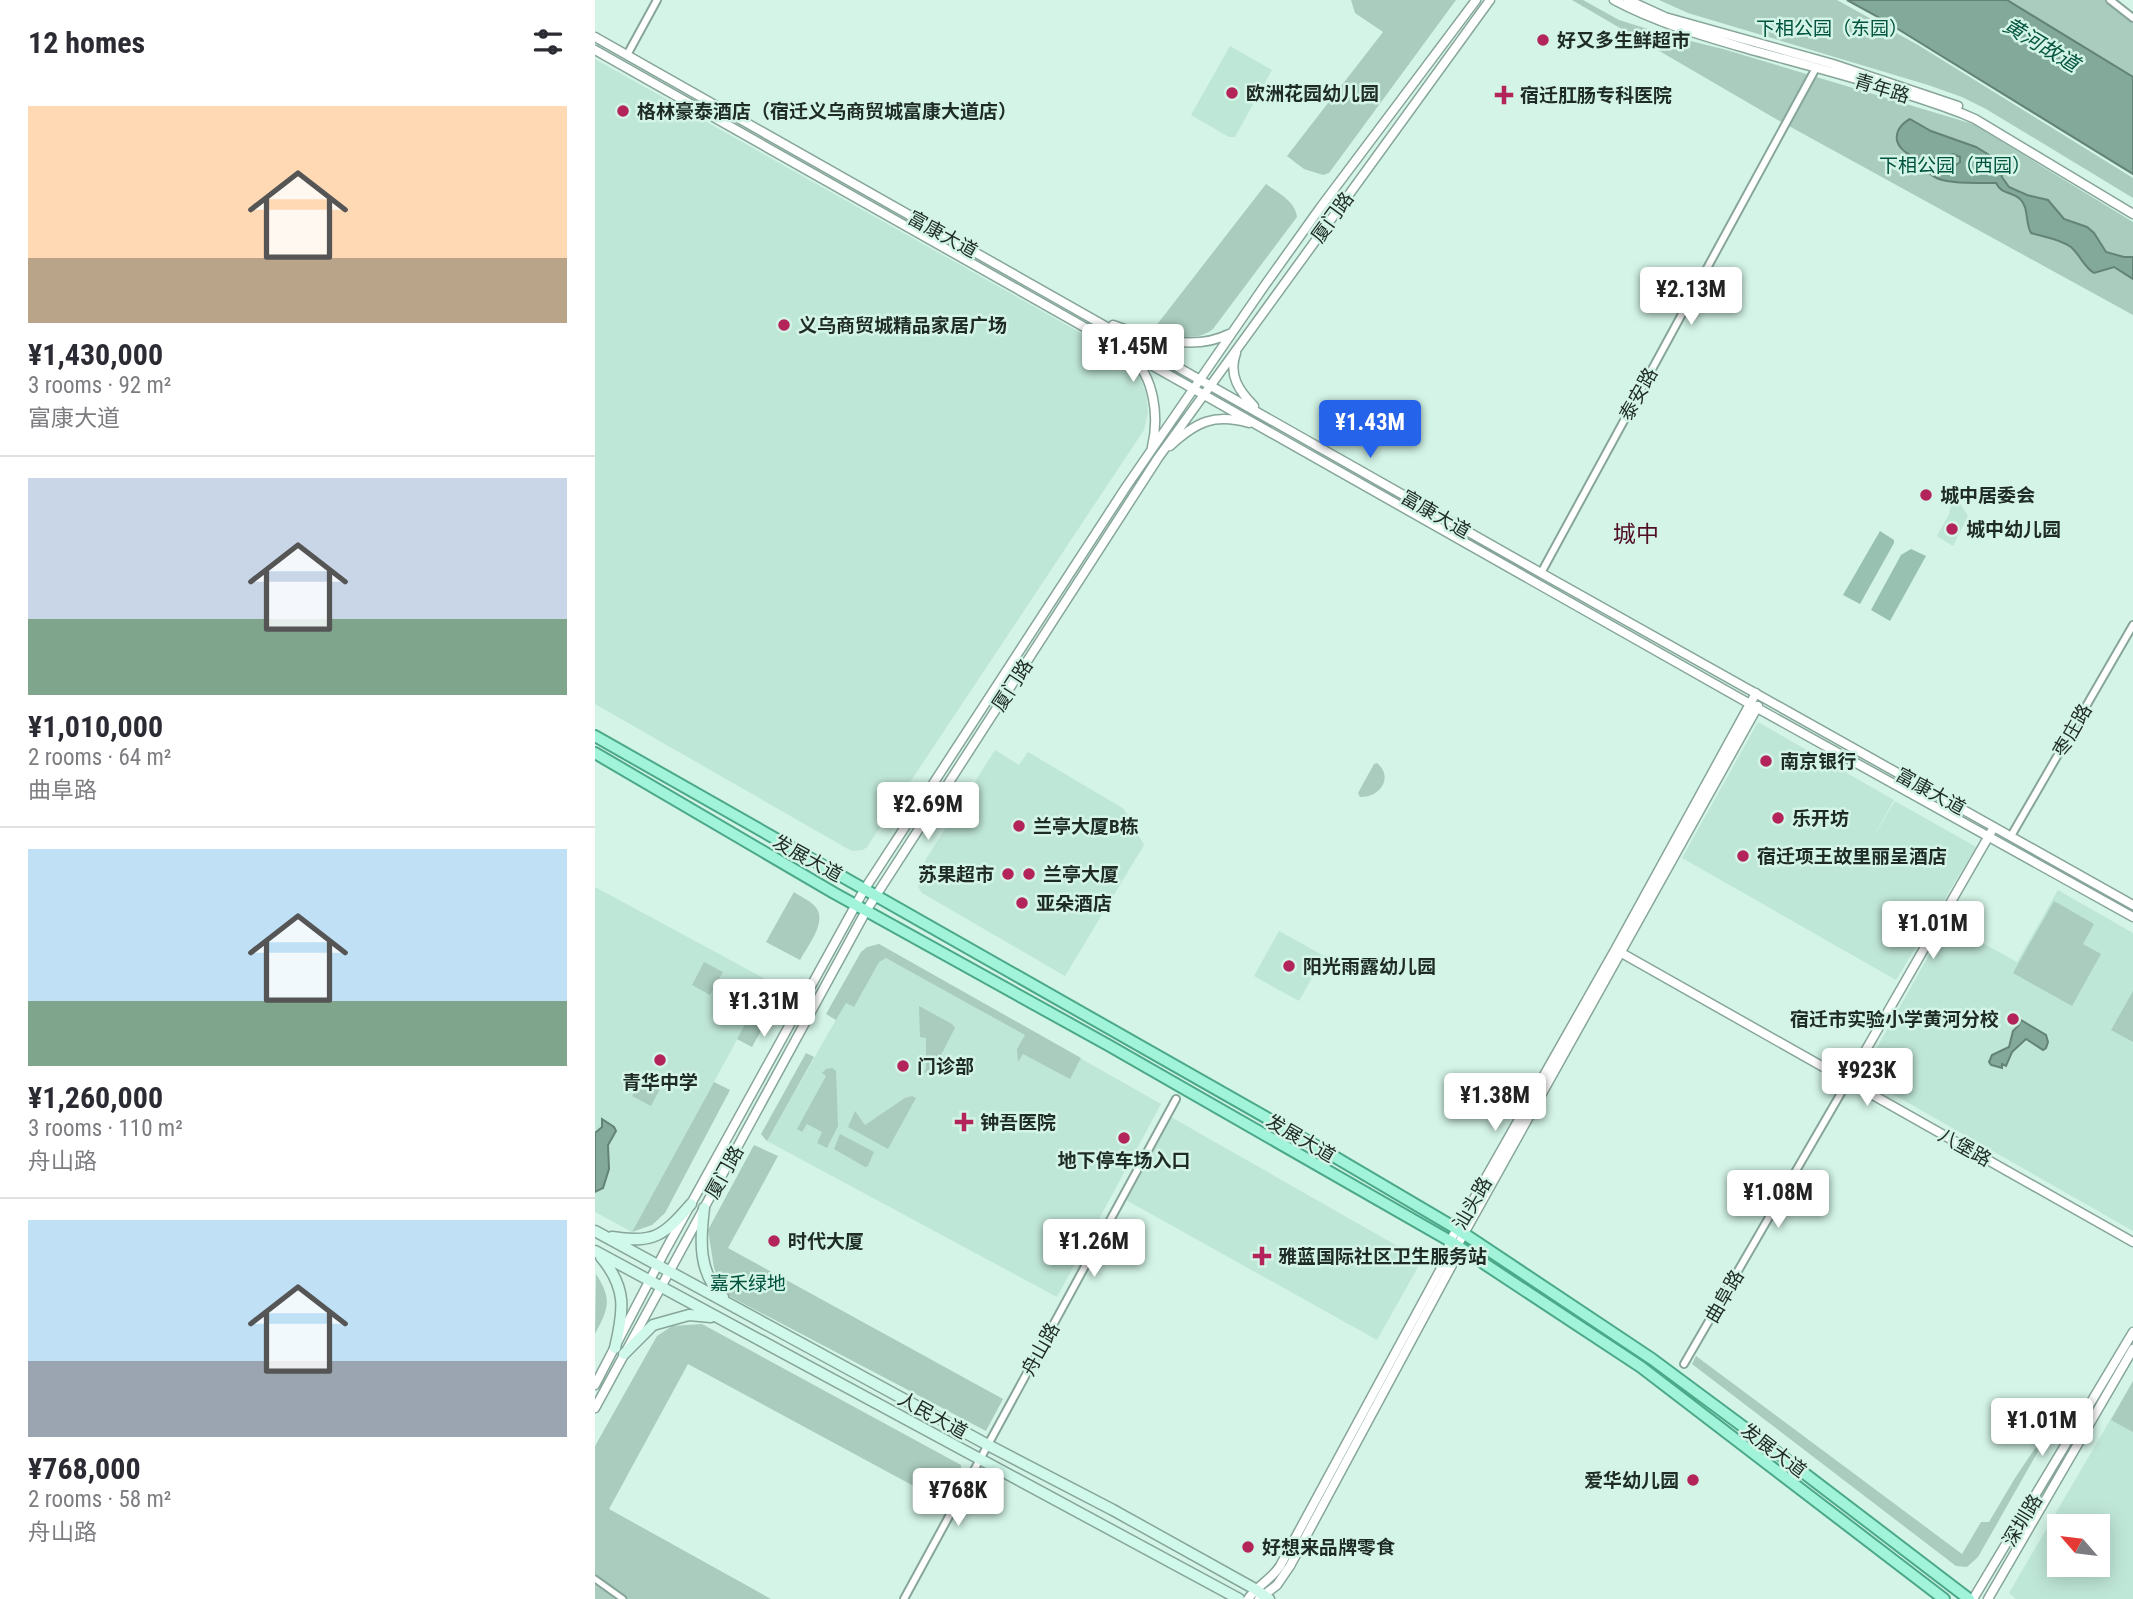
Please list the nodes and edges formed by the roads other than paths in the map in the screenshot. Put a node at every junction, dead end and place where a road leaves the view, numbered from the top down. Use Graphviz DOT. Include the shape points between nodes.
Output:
graph roads {
  1 [pos="657,0"];
  2 [pos="1476,0"];
  3 [pos="1490,0"];
  4 [pos="1614,0"];
  5 [pos="1628,0"];
  6 [pos="2110,0"];
  7 [pos="2133,18"];
  8 [pos="595,37"];
  9 [pos="595,50"];
  10 [pos="627,55"];
  11 [pos="1816,68"];
  12 [pos="2133,208"];
  13 [pos="2133,214"];
  14 [pos="1094,319"];
  15 [pos="1090,329"];
  16 [pos="1232,333"];
  17 [pos="1240,342"];
  18 [pos="1200,379"];
  19 [pos="1209,385"];
  20 [pos="1194,388"];
  21 [pos="1203,393"];
  22 [pos="1267,418"];
  23 [pos="1261,426"];
  24 [pos="1154,456"];
  25 [pos="1541,573"];
  26 [pos="2133,625"];
  27 [pos="1759,695"];
  28 [pos="1753,706"];
  29 [pos="595,736"];
  30 [pos="595,753"];
  31 [pos="1994,827"];
  32 [pos="2011,836"];
  33 [pos="1988,837"];
  34 [pos="864,890"];
  35 [pos="876,897"];
  36 [pos="855,905"];
  37 [pos="2133,905"];
  38 [pos="866,911"];
  39 [pos="2133,918"];
  40 [pos="1618,951"];
  41 [pos="1848,1081"];
  42 [pos="1176,1099"];
  43 [pos="691,1204"];
  44 [pos="704,1208"];
  45 [pos="1461,1231"];
  46 [pos="600,1234"];
  47 [pos="2133,1242"];
  48 [pos="1453,1244"];
  49 [pos="595,1251"];
  50 [pos="658,1265"];
  51 [pos="670,1271"];
  52 [pos="650,1280"];
  53 [pos="661,1287"];
  54 [pos="731,1305"];
  55 [pos="720,1318"];
  56 [pos="2133,1332"];
  57 [pos="2133,1349"];
  58 [pos="619,1351"];
  59 [pos="1684,1364"];
  60 [pos="595,1385"];
  61 [pos="595,1408"];
  62 [pos="988,1445"];
  63 [pos="980,1459"];
  64 [pos="595,1579"];
  65 [pos="1262,1595"];
  66 [pos="623,1599"];
  67 [pos="904,1599"];
  68 [pos="1238,1599"];
  69 [pos="1248,1599"];
  70 [pos="1944,1599"];
  71 [pos="1971,1599"];
  72 [pos="1988,1599"];
  1 -- 10 [label="street"];
  2 -- 16 [label="street, 厦门路"];
  3 -- 17 [label="street, 厦门路"];
  4 -- 11 [label="street, 青年路" via="1679,29"];
  5 -- 12 [label="street, 青年路" via="1665,17 1958,106"];
  6 -- 7 [label="street"];
  8 -- 10 [label="street, 富康大道"];
  9 -- 15 [label="street, 富康大道"];
  10 -- 14 [label="street, 富康大道"];
  11 -- 13 [label="street, 青年路" via="1975,118"];
  11 -- 25 [label="street, 泰安路"];
  14 -- 16 [label="street" via="1180,342 1205,343"];
  14 -- 18 [label="street, 富康大道"];
  15 -- 20 [label="street, 富康大道"];
  15 -- 24 [label="street" via="1142,367 1154,407"];
  16 -- 18 [label="street, 厦门路"];
  17 -- 19 [label="street, 厦门路"];
  17 -- 22 [label="street" via="1233,362 1237,385"];
  18 -- 19 [label="street, 富康大道"];
  18 -- 20 [label="street, 厦门路"];
  19 -- 21 [label="street, 厦门路"];
  19 -- 22 [label="street, 富康大道"];
  20 -- 21 [label="street, 富康大道"];
  20 -- 24 [label="street, 厦门路"];
  21 -- 23 [label="street, 富康大道"];
  21 -- 24 [label="street, 厦门路"];
  22 -- 25 [label="street, 富康大道"];
  23 -- 24 [label="street" via="1227,417 1209,420"];
  23 -- 28 [label="street, 富康大道"];
  24 -- 34 [label="street, 厦门路"];
  24 -- 35 [label="street, 厦门路"];
  25 -- 27 [label="street, 富康大道"];
  26 -- 32 [label="street, 枣庄路"];
  27 -- 28 [label="street, 汕头路"];
  27 -- 31 [label="street, 富康大道"];
  28 -- 33 [label="street, 富康大道"];
  28 -- 40 [label="street, 汕头路"];
  29 -- 34 [label="main road, 发展大道"];
  30 -- 36 [label="main road, 发展大道"];
  31 -- 32 [label="street, 富康大道"];
  31 -- 33 [label="street, 曲阜路"];
  32 -- 37 [label="street, 富康大道"];
  33 -- 39 [label="street, 富康大道"];
  33 -- 41 [label="street, 曲阜路"];
  34 -- 35 [label="main road, 发展大道"];
  34 -- 36 [label="street, 厦门路"];
  35 -- 38 [label="street, 厦门路"];
  35 -- 45 [label="main road, 发展大道"];
  36 -- 38 [label="main road, 发展大道"];
  36 -- 43 [label="street, 厦门路"];
  38 -- 44 [label="street, 厦门路"];
  38 -- 48 [label="main road, 发展大道"];
  40 -- 41 [label="street, 八堡路"];
  40 -- 45 [label="street, 汕头路"];
  41 -- 47 [label="street, 八堡路"];
  41 -- 59 [label="street, 曲阜路"];
  42 -- 62 [label="street, 舟山路"];
  43 -- 46 [label="main road" via="662,1234 631,1241"];
  43 -- 50 [label="street, 厦门路"];
  44 -- 51 [label="street, 厦门路"];
  44 -- 54 [label="main road" via="704,1266 715,1289"];
  45 -- 48 [label="street, 汕头路"];
  45 -- 71 [label="main road, 发展大道" via="1652,1359"];
  46 -- 50 [label="main road, 人民大道"];
  48 -- 65 [label="street, 汕头路"];
  48 -- 70 [label="main road, 发展大道" via="1641,1367"];
  49 -- 52 [label="main road, 人民大道"];
  49 -- 58 [label="main road" via="613,1272 622,1297"];
  50 -- 51 [label="main road, 人民大道"];
  50 -- 52 [label="street, 厦门路"];
  51 -- 53 [label="street, 厦门路"];
  51 -- 54 [label="main road, 人民大道"];
  52 -- 53 [label="main road, 人民大道"];
  52 -- 58 [label="street, 厦门路"];
  53 -- 55 [label="main road, 人民大道"];
  53 -- 58 [label="street, 厦门路"];
  54 -- 62 [label="main road, 人民大道"];
  55 -- 58 [label="main road" via="689,1315 653,1325"];
  55 -- 63 [label="main road, 人民大道"];
  56 -- 71 [label="street, 深圳路"];
  57 -- 72 [label="street, 深圳路"];
  58 -- 60 [label="street, 厦门路"];
  58 -- 61 [label="street, 厦门路"];
  62 -- 63 [label="street, 舟山路"];
  62 -- 65 [label="main road, 人民大道"];
  63 -- 67 [label="street, 舟山路"];
  63 -- 68 [label="main road, 人民大道"];
  64 -- 66 [label="street"];
  65 -- 69 [label="street, 汕头路"];
}
